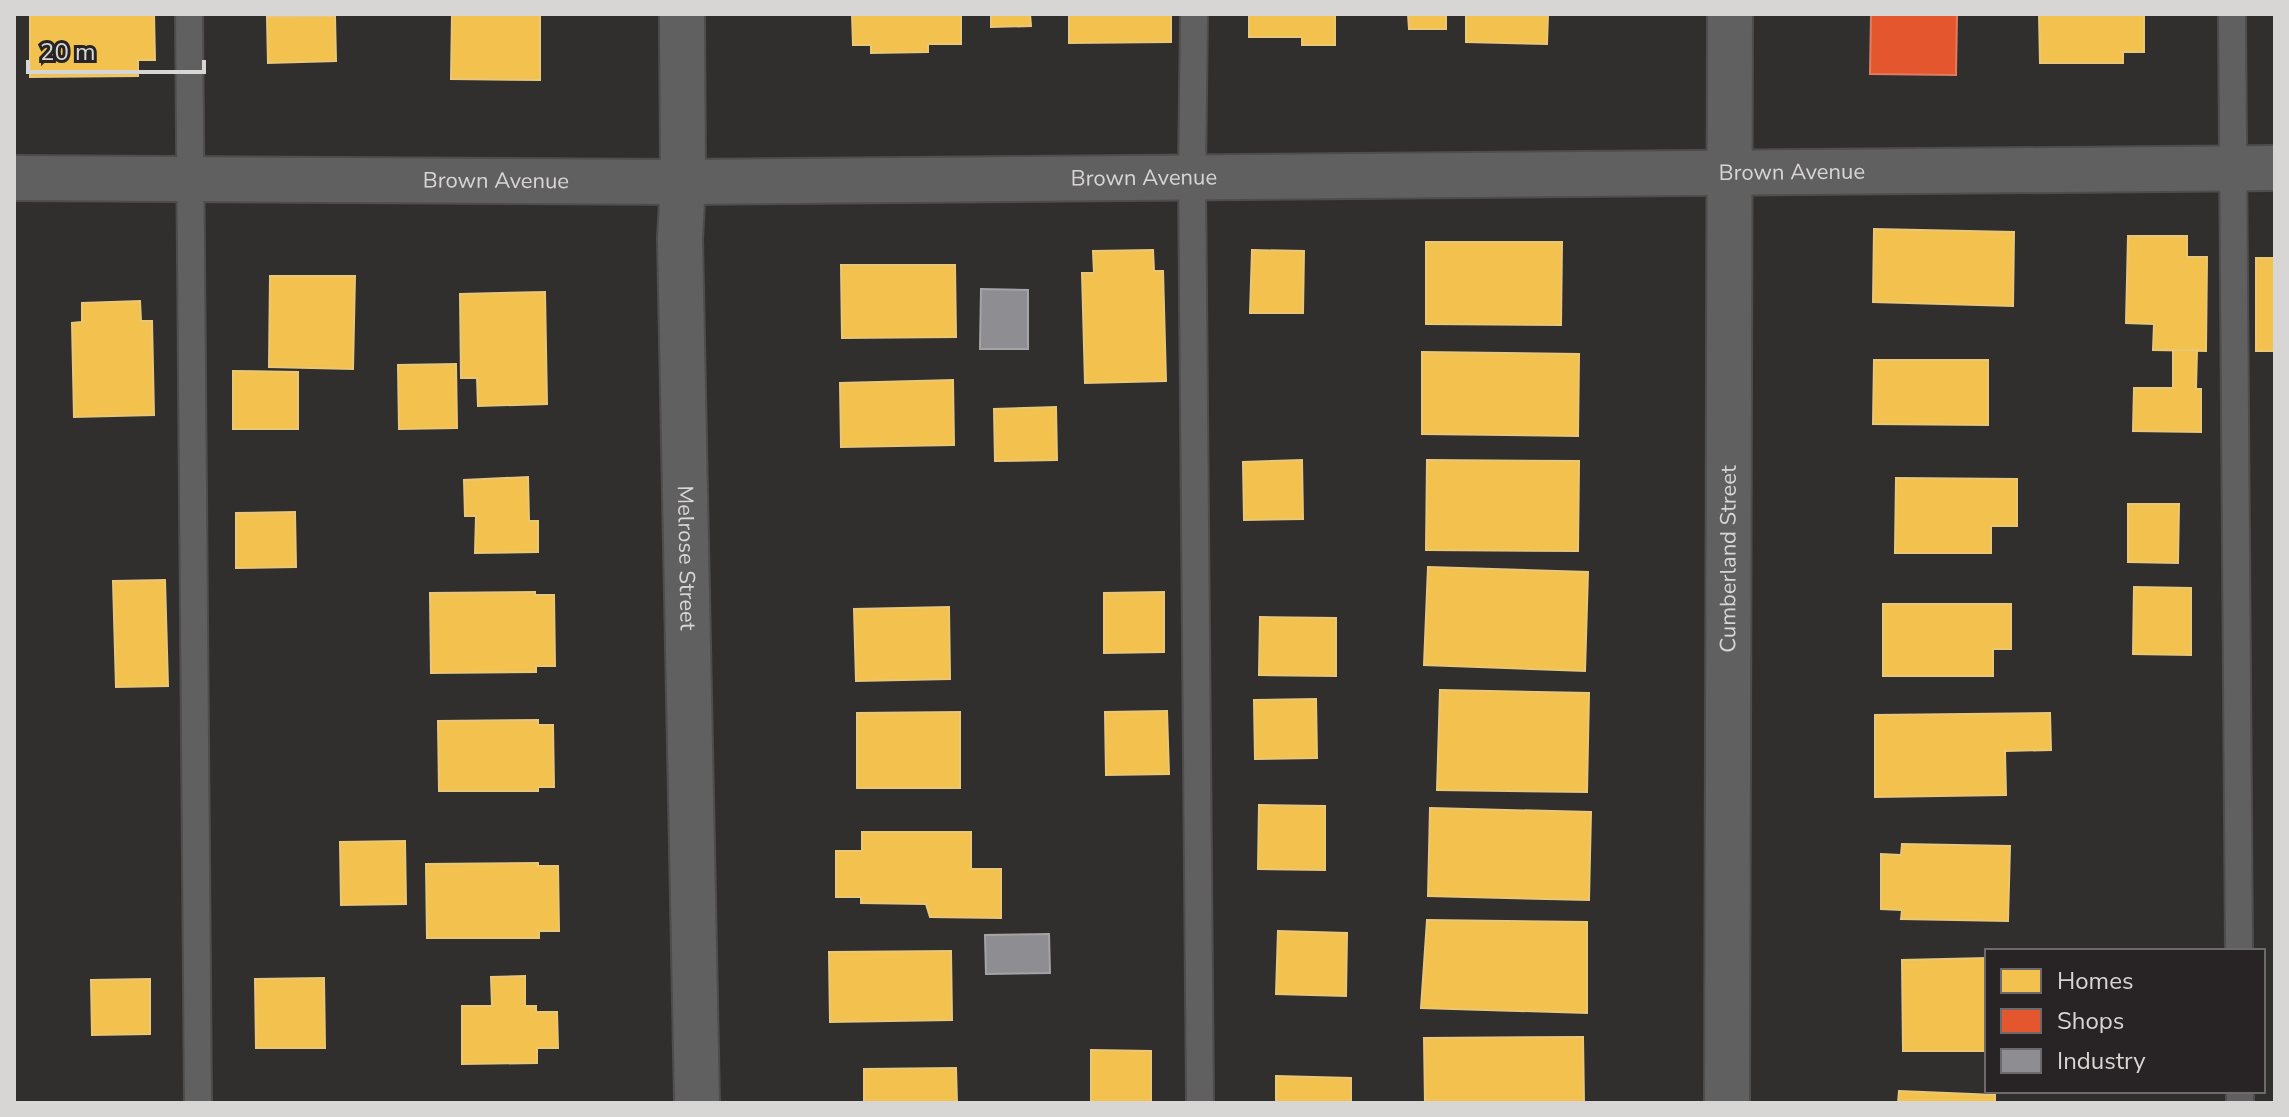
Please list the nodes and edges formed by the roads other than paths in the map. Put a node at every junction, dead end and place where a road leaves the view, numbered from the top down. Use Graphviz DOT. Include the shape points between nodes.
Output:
graph roads {
  1 [pos="189,14"];
  2 [pos="682,14"];
  3 [pos="1194,14"];
  4 [pos="1730,14"];
  5 [pos="2232,14"];
  6 [pos="2254,168"];
  7 [pos="1729,171"];
  8 [pos="1192,176"];
  9 [pos="14,178"];
  10 [pos="191,179"];
  11 [pos="683,182"];
  12 [pos="2239,949"];
  13 [pos="198,1103"];
  14 [pos="697,1103"];
  15 [pos="1200,1103"];
  16 [pos="1727,1103"];
  1 -- 10 [label="lane"];
  2 -- 11 [label="street, Melrose Street"];
  3 -- 8 [label="lane"];
  4 -- 7 [label="street, Cumberland Street"];
  5 -- 6 [label="lane"];
  6 -- 7 [label="street, Brown Avenue"];
  6 -- 12 [label="lane"];
  7 -- 8 [label="street, Brown Avenue"];
  7 -- 16 [label="street, Cumberland Street"];
  8 -- 11 [label="street, Brown Avenue"];
  8 -- 15 [label="lane"];
  9 -- 10 [label="street, Brown Avenue"];
  10 -- 11 [label="street, Brown Avenue"];
  10 -- 13 [label="lane"];
  11 -- 14 [label="street, Melrose Street"];
}
